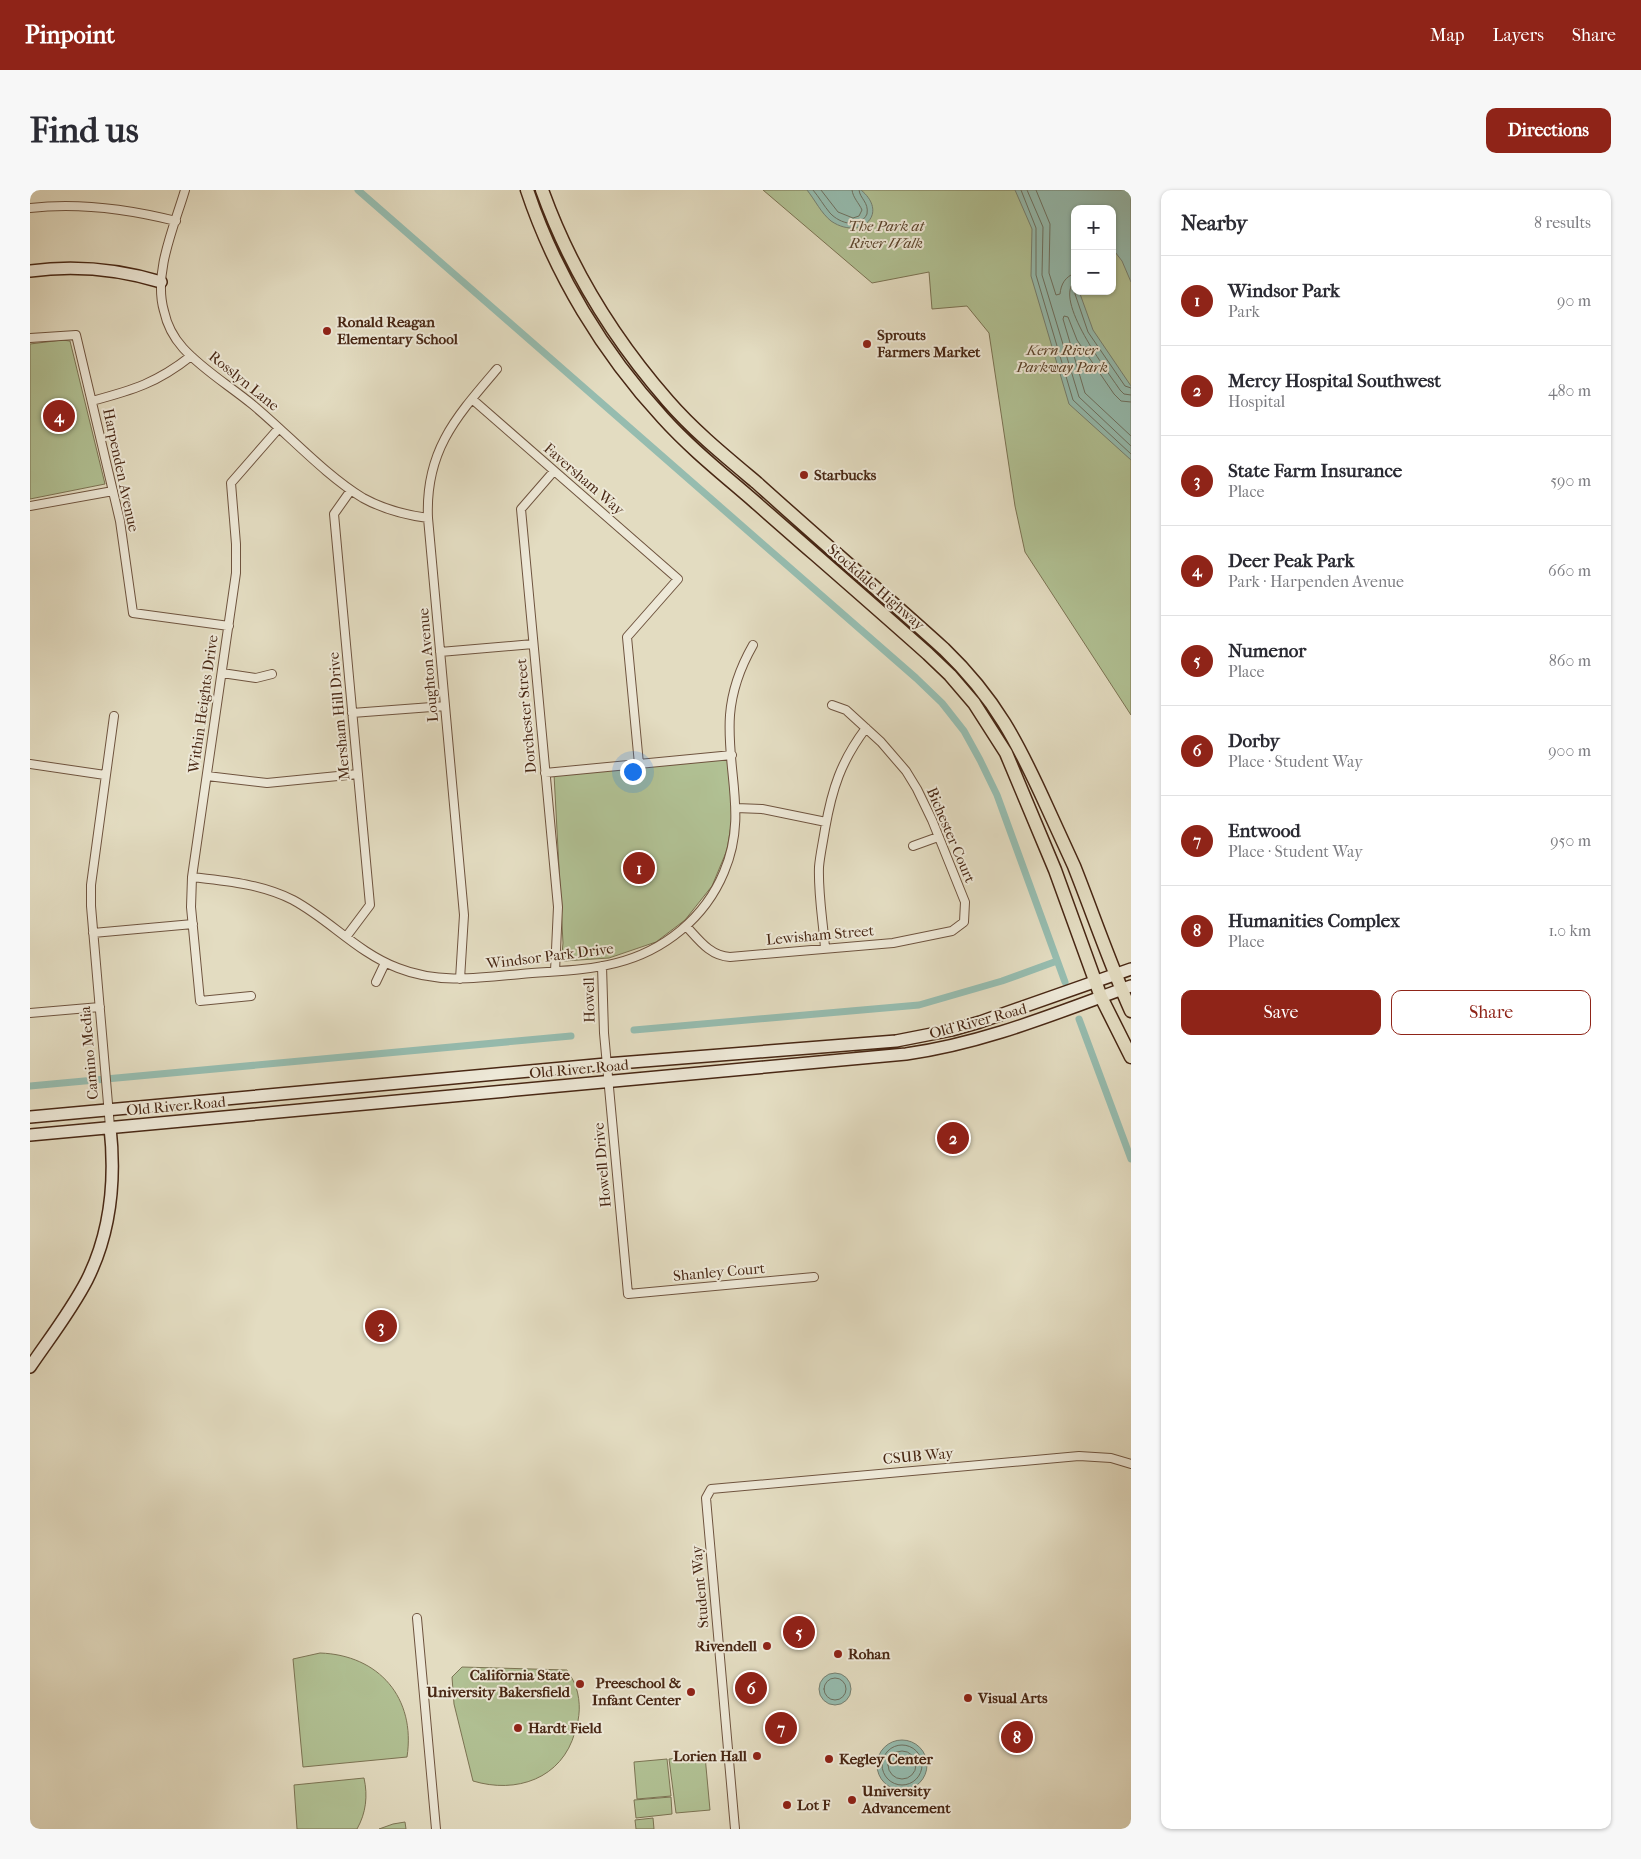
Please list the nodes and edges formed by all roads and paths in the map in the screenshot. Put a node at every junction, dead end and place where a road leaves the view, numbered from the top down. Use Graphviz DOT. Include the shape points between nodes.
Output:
graph roads {
  1 [pos="185,190"];
  2 [pos="527,190"];
  3 [pos="534,190"];
  4 [pos="542,190"];
  5 [pos="30,208"];
  6 [pos="176,221"];
  7 [pos="565,246"];
  8 [pos="30,271"];
  9 [pos="161,282"];
  10 [pos="30,338"];
  11 [pos="191,356"];
  12 [pos="497,370"];
  13 [pos="472,399"];
  14 [pos="92,401"];
  15 [pos="279,428"];
  16 [pos="554,471"];
  17 [pos="725,476"];
  18 [pos="351,490"];
  19 [pos="113,491"];
  20 [pos="30,506"];
  21 [pos="793,516"];
  22 [pos="428,518"];
  23 [pos="229,626"];
  24 [pos="534,644"];
  25 [pos="753,645"];
  26 [pos="440,652"];
  27 [pos="222,672"];
  28 [pos="272,674"];
  29 [pos="832,705"];
  30 [pos="445,706"];
  31 [pos="352,713"];
  32 [pos="114,716"];
  33 [pos="866,728"];
  34 [pos="732,755"];
  35 [pos="30,764"];
  36 [pos="639,764"];
  37 [pos="1015,772"];
  38 [pos="545,773"];
  39 [pos="358,774"];
  40 [pos="106,776"];
  41 [pos="207,776"];
  42 [pos="736,808"];
  43 [pos="826,822"];
  44 [pos="938,837"];
  45 [pos="1062,840"];
  46 [pos="913,846"];
  47 [pos="192,877"];
  48 [pos="964,922"];
  49 [pos="193,924"];
  50 [pos="686,926"];
  51 [pos="93,933"];
  52 [pos="346,938"];
  53 [pos="826,948"];
  54 [pos="385,963"];
  55 [pos="602,966"];
  56 [pos="1131,969"];
  57 [pos="555,971"];
  58 [pos="1116,975"];
  59 [pos="460,979"];
  60 [pos="376,982"];
  61 [pos="1096,982"];
  62 [pos="1126,988"];
  63 [pos="251,996"];
  64 [pos="1101,997"];
  65 [pos="100,1007"];
  66 [pos="1131,1012"];
  67 [pos="30,1013"];
  68 [pos="604,1033"];
  69 [pos="854,1044"];
  70 [pos="1131,1057"];
  71 [pos="606,1064"];
  72 [pos="797,1064"];
  73 [pos="608,1082"];
  74 [pos="109,1110"];
  75 [pos="30,1117"];
  76 [pos="110,1128"];
  77 [pos="30,1135"];
  78 [pos="814,1277"];
  79 [pos="628,1294"];
  80 [pos="30,1367"];
  81 [pos="1131,1464"];
  82 [pos="708,1492"];
  83 [pos="417,1618"];
  84 [pos="436,1829"];
  85 [pos="735,1829"];
  1 -- 6 [label="street, Rosslyn Lane"];
  2 -- 17 [label="main road, Stockdale Highway" via="561,272 611,354 664,420"];
  3 -- 7 [label="main road" via="553,238"];
  4 -- 7 [label="main road, Stockdale Highway"];
  5 -- 6 [label="street" via="104,207"];
  6 -- 9 [label="street, Rosslyn Lane"];
  7 -- 21 [label="main road, Stockdale Highway" via="599,310 668,401"];
  8 -- 9 [label="main road" via="85,268"];
  9 -- 11 [label="street, Rosslyn Lane" via="168,324"];
  10 -- 14 [label="street, Harpenden Avenue" via="76,334"];
  11 -- 14 [label="street" via="174,370 146,385"];
  11 -- 15 [label="street, Rosslyn Lane"];
  12 -- 13 [label="street, Loughton Avenue"];
  13 -- 16 [label="street, Faversham Way"];
  13 -- 22 [label="street, Loughton Avenue" via="449,430 435,459 428,494"];
  14 -- 19 [label="street, Harpenden Avenue"];
  15 -- 18 [label="street, Rosslyn Lane"];
  15 -- 23 [label="street, Within Heights Drive" via="231,483 237,558"];
  16 -- 24 [label="street, Dorchester Street" via="521,509"];
  16 -- 36 [label="street, Faversham Way" via="678,579 627,637"];
  17 -- 21 [label="main road" via="740,480 784,517"];
  17 -- 37 [label="main road, Stockdale Highway" via="950,675 981,713"];
  18 -- 22 [label="street, Rosslyn Lane" via="387,509"];
  18 -- 31 [label="street, Mersham Hill Drive" via="334,514"];
  19 -- 20 [label="street"];
  19 -- 23 [label="street, Harpenden Avenue" via="133,613"];
  21 -- 45 [label="main road, Stockdale Highway" via="944,649 975,681 1014,738"];
  22 -- 26 [label="street, Loughton Avenue"];
  23 -- 27 [label="street, Within Heights Drive"];
  24 -- 26 [label="street"];
  24 -- 38 [label="street, Dorchester Street"];
  25 -- 34 [label="street, Windsor Park Drive" via="741,669 732,700"];
  26 -- 30 [label="street, Loughton Avenue"];
  27 -- 28 [label="street" via="256,678"];
  27 -- 41 [label="street, Within Heights Drive"];
  29 -- 33 [label="street, Bichester Court" via="846,710"];
  30 -- 31 [label="street"];
  30 -- 59 [label="street, Loughton Avenue" via="464,916"];
  31 -- 39 [label="street, Mersham Hill Drive"];
  32 -- 40 [label="street, Camino Media"];
  33 -- 43 [label="street" via="853,744 838,774"];
  33 -- 44 [label="street, Bichester Court" via="906,771 925,804"];
  34 -- 36 [label="street"];
  34 -- 42 [label="street, Windsor Park Drive"];
  35 -- 40 [label="street"];
  36 -- 38 [label="street"];
  37 -- 45 [label="main road" via="1026,782 1048,832"];
  37 -- 61 [label="main road, Stockdale Highway"];
  38 -- 57 [label="street, Dorchester Street" via="558,907"];
  39 -- 41 [label="street" via="267,783"];
  39 -- 52 [label="street, Mersham Hill Drive" via="370,905"];
  40 -- 51 [label="street, Camino Media" via="91,885"];
  41 -- 47 [label="street, Within Heights Drive"];
  42 -- 43 [label="street" via="762,809"];
  42 -- 50 [label="street, Windsor Park Drive" via="733,844 724,872 708,901"];
  43 -- 53 [label="street" via="819,868"];
  44 -- 46 [label="street"];
  44 -- 48 [label="street, Bichester Court" via="965,902"];
  45 -- 58 [label="main road, Stockdale Highway"];
  47 -- 49 [label="street, Within Heights Drive"];
  47 -- 52 [label="street, Windsor Park Drive" via="249,884 277,893 305,907"];
  48 -- 53 [label="street, Lewisham Street" via="952,931 917,939"];
  49 -- 51 [label="street"];
  49 -- 63 [label="street, Within Heights Drive" via="200,1001"];
  50 -- 53 [label="street, Lewisham Street" via="720,956"];
  50 -- 55 [label="street, Windsor Park Drive" via="646,953"];
  51 -- 65 [label="street, Camino Media"];
  52 -- 54 [label="street, Windsor Park Drive"];
  54 -- 59 [label="street, Windsor Park Drive" via="413,974"];
  54 -- 60 [label="street"];
  55 -- 57 [label="street, Windsor Park Drive"];
  55 -- 68 [label="street, Howell"];
  56 -- 58 [label="main road, Old River Road"];
  57 -- 59 [label="street, Windsor Park Drive"];
  58 -- 61 [label="main road, Old River Road"];
  58 -- 62 [label="main road, Stockdale Highway"];
  61 -- 64 [label="main road, Stockdale Highway"];
  61 -- 69 [label="main road, Old River Road" via="952,1030 896,1041"];
  62 -- 64 [label="main road, Old River Road"];
  62 -- 66 [label="main road, Stockdale Highway"];
  64 -- 70 [label="main road, Stockdale Highway"];
  64 -- 72 [label="main road, Old River Road" via="1012,1030 955,1045 897,1055"];
  65 -- 67 [label="street"];
  65 -- 74 [label="street, Camino Media"];
  68 -- 71 [label="street, Howell Drive"];
  69 -- 71 [label="main road, Old River Road"];
  69 -- 72 [label="main road" via="842,1051 804,1054"];
  71 -- 73 [label="street, Howell Drive"];
  71 -- 74 [label="main road, Old River Road"];
  72 -- 73 [label="main road, Old River Road"];
  73 -- 76 [label="main road, Old River Road"];
  73 -- 79 [label="street, Howell Drive"];
  74 -- 75 [label="main road, Old River Road"];
  74 -- 76 [label="street, Camino Media"];
  76 -- 77 [label="main road, Old River Road"];
  76 -- 80 [label="main road, Camino Media" via="113,1190 101,1247 75,1300"];
  78 -- 79 [label="street, Shanley Court"];
  81 -- 82 [label="street, CSUB Way" via="1112,1458 1079,1456"];
  82 -- 85 [label="street, Student Way"];
  83 -- 84 [label="street"];
}
